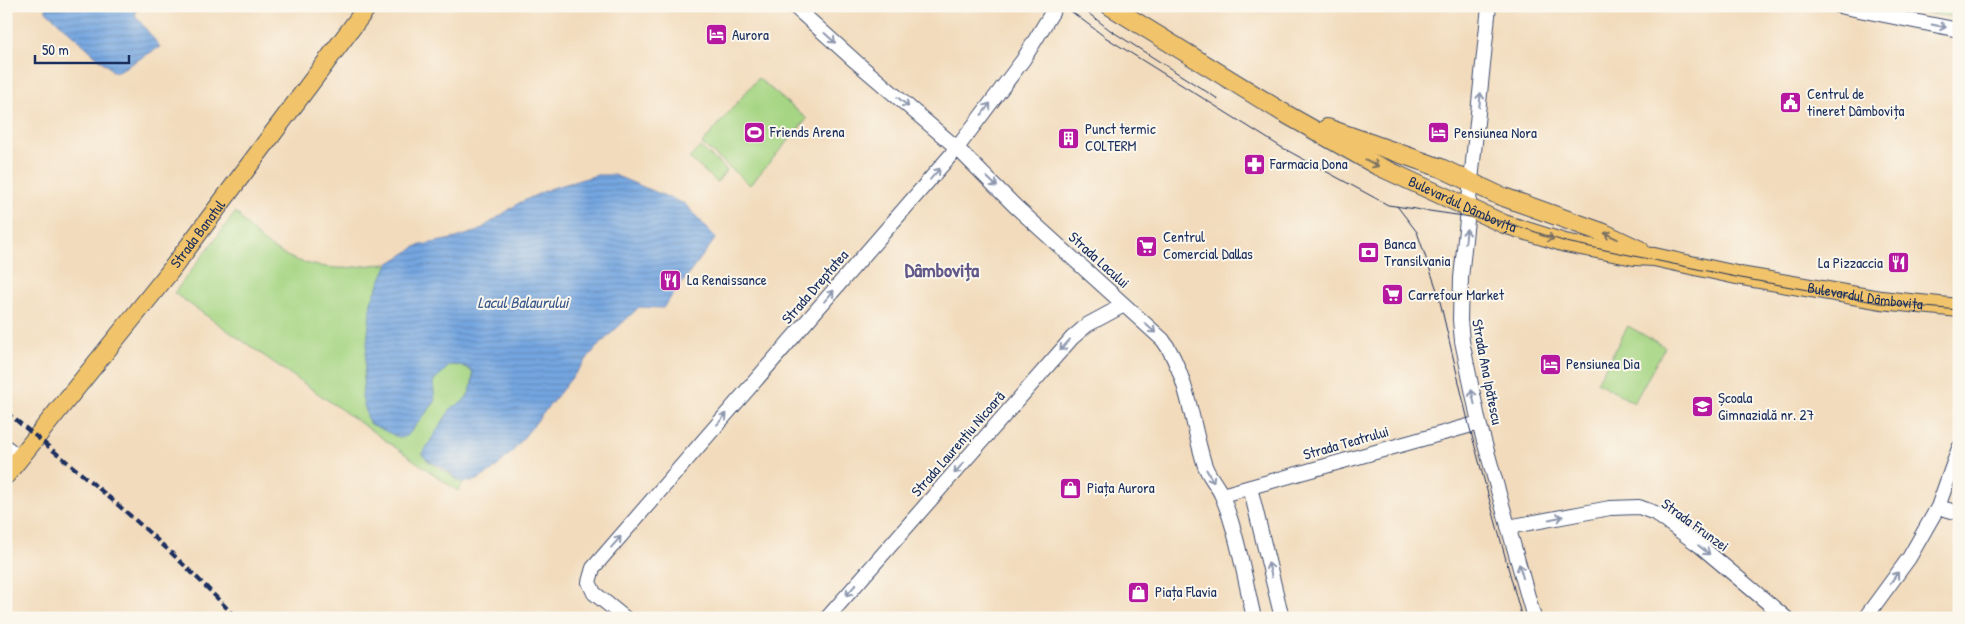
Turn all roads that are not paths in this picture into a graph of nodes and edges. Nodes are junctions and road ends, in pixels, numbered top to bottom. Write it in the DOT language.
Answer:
graph roads {
  1 [pos="368,6"];
  2 [pos="794,6"];
  3 [pos="1056,6"];
  4 [pos="1110,6"];
  5 [pos="1489,6"];
  6 [pos="1839,6"];
  7 [pos="1959,30"];
  8 [pos="1284,113"];
  9 [pos="957,148"];
  10 [pos="1472,183"];
  11 [pos="1469,207"];
  12 [pos="1654,258"];
  13 [pos="1124,304"];
  14 [pos="1959,308"];
  15 [pos="1479,423"];
  16 [pos="1959,448"];
  17 [pos="13,452"];
  18 [pos="6,475"];
  19 [pos="1250,487"];
  20 [pos="1222,495"];
  21 [pos="1938,506"];
  22 [pos="1959,513"];
  23 [pos="1508,527"];
  24 [pos="625,618"];
  25 [pos="827,618"];
  26 [pos="1254,618"];
  27 [pos="1282,618"];
  28 [pos="1534,618"];
  29 [pos="1786,618"];
  30 [pos="1865,618"];
  1 -- 17 [label="main road, Strada Banatul"];
  2 -- 9 [label="street, Strada Lacului, one-way"];
  9 -- 3 [label="street, Strada Dreptatea, one-way"];
  4 -- 8 [label="main road, Bulevardul Dâmbovița"];
  10 -- 5 [label="street, Strada Ana Ipătescu, one-way"];
  6 -- 7 [label="street, one-way"];
  8 -- 10 [label="main road, Bulevardul Dâmbovița"];
  8 -- 11 [label="main road, Bulevardul Dâmbovița, one-way"];
  9 -- 13 [label="street, Strada Lacului, one-way"];
  24 -- 9 [label="street, Strada Dreptatea, one-way"];
  10 -- 11 [label="street, Strada Ana Ipătescu"];
  12 -- 10 [label="main road, Bulevardul Dâmbovița, one-way"];
  11 -- 12 [label="main road, Bulevardul Dâmbovița, one-way"];
  15 -- 11 [label="street, Strada Ana Ipătescu, one-way"];
  12 -- 14 [label="main road, Bulevardul Dâmbovița"];
  13 -- 20 [label="street, Strada Lacului, one-way"];
  13 -- 25 [label="street, Strada Laurențiu Nicoară, one-way"];
  15 -- 19 [label="street, Strada Teatrului"];
  15 -- 23 [label="street, Strada Ana Ipătescu"];
  16 -- 21 [label="street"];
  17 -- 18 [label="main road, Strada Banatul"];
  19 -- 20 [label="street, Strada Teatrului"];
  27 -- 19 [label="street, one-way"];
  20 -- 26 [label="street, Strada Lacului"];
  21 -- 22 [label="street"];
  30 -- 21 [label="street, one-way"];
  28 -- 23 [label="street, Strada Ana Ipătescu, one-way"];
  23 -- 29 [label="street, Strada Frunzei, one-way"];
}
